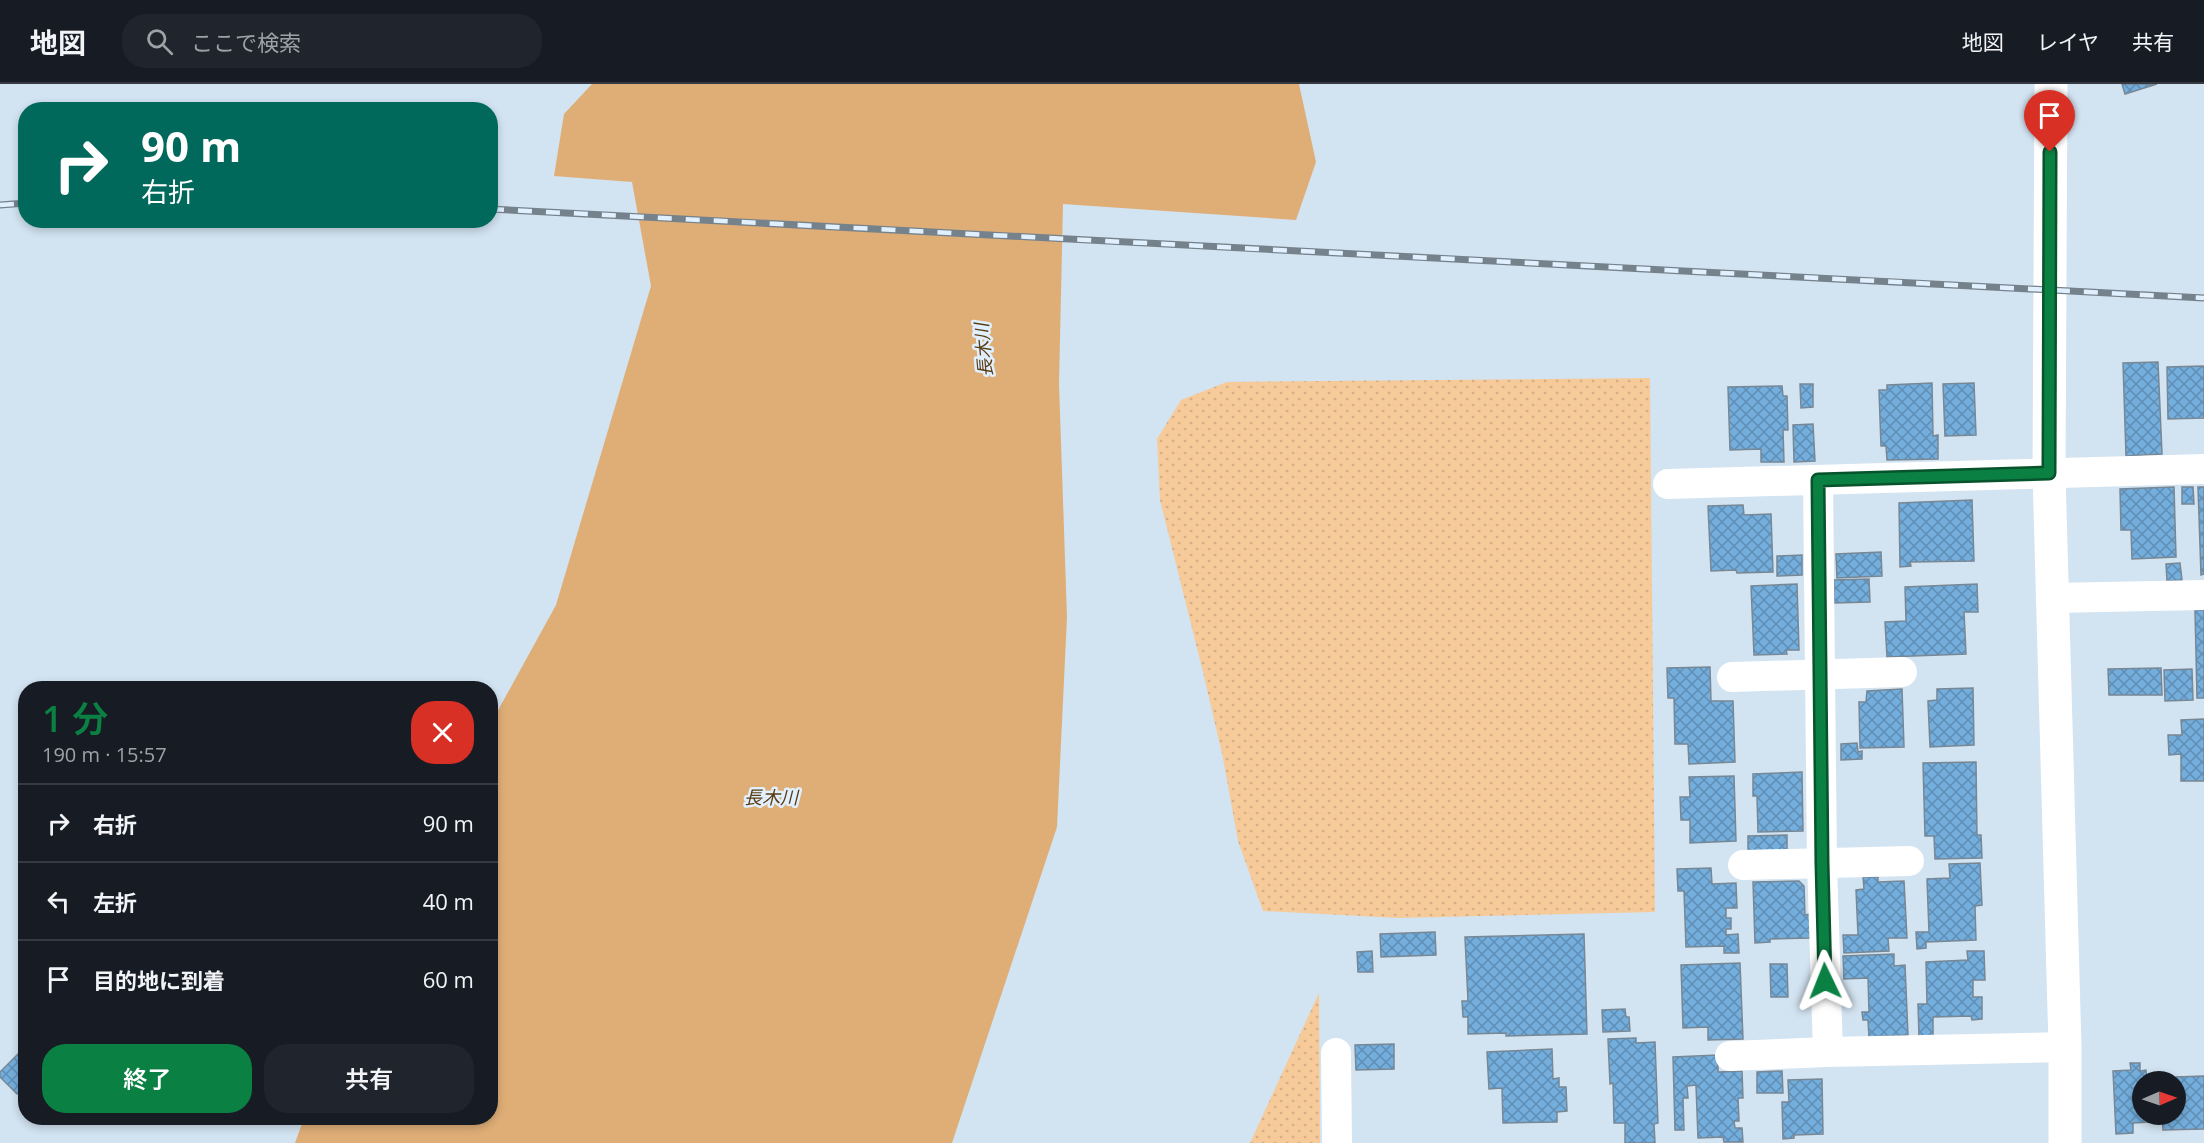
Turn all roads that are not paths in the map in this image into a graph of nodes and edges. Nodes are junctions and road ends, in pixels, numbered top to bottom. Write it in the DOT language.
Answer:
graph roads {
  1 [pos="2051,84"];
  2 [pos="2204,469"];
  3 [pos="2049,473"];
  4 [pos="1818,480"];
  5 [pos="1668,484"];
  6 [pos="2204,595"];
  7 [pos="2053,597"];
  8 [pos="1902,672"];
  9 [pos="1820,674"];
  10 [pos="1732,677"];
  11 [pos="1909,861"];
  12 [pos="1822,863"];
  13 [pos="1743,865"];
  14 [pos="2065,1047"];
  15 [pos="1828,1052"];
  16 [pos="1336,1053"];
  17 [pos="1730,1056"];
  18 [pos="1337,1143"];
  19 [pos="2065,1143"];
  1 -- 3 [label="street"];
  2 -- 3 [label="street"];
  3 -- 4 [label="street"];
  3 -- 7 [label="street"];
  4 -- 5 [label="street"];
  4 -- 9 [label="street"];
  6 -- 7 [label="street"];
  7 -- 14 [label="street"];
  8 -- 9 [label="street"];
  9 -- 10 [label="street"];
  9 -- 12 [label="street"];
  11 -- 12 [label="street"];
  12 -- 13 [label="street"];
  12 -- 15 [label="street"];
  14 -- 15 [label="street"];
  14 -- 19 [label="street"];
  15 -- 17 [label="street"];
  16 -- 18 [label="street"];
}
